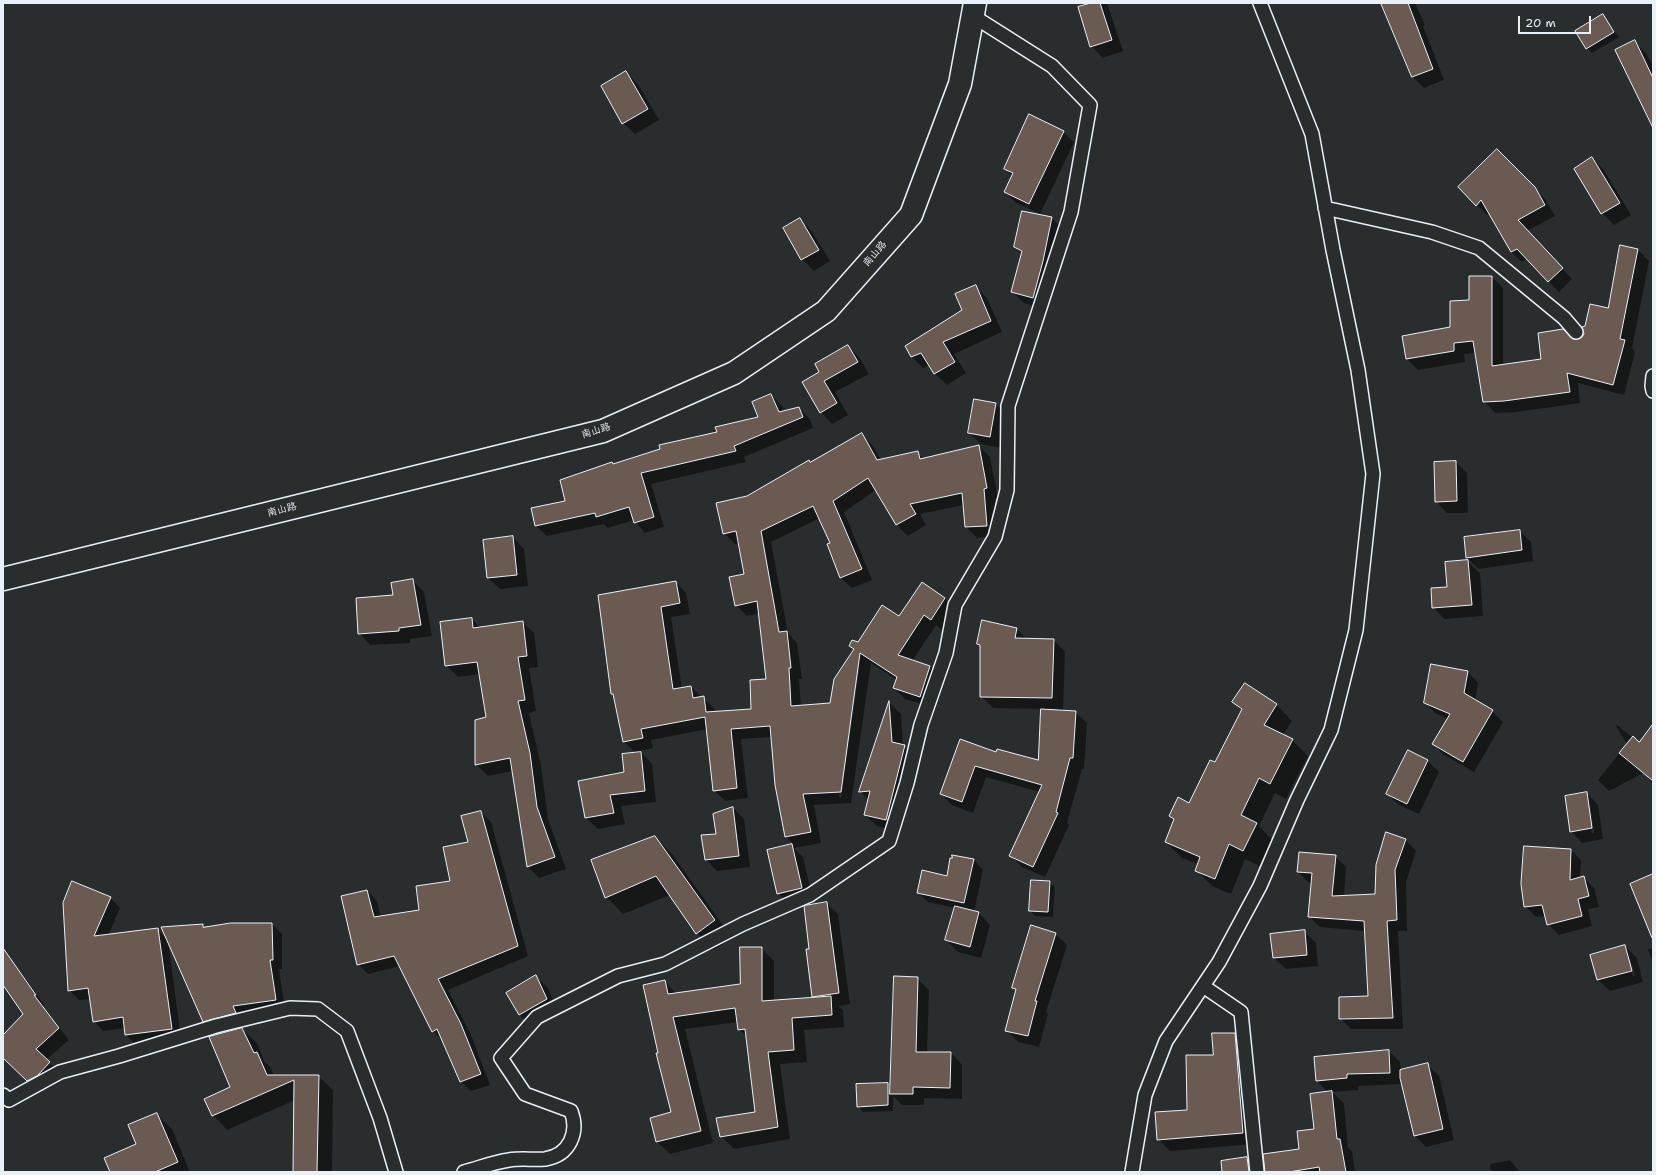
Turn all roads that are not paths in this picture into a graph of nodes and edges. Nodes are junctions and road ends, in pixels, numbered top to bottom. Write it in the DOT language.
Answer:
graph roads {
  1 [pos="1260,3"];
  2 [pos="974,9"];
  3 [pos="1325,208"];
  4 [pos="1576,332"];
  5 [pos="1653,376"];
  6 [pos="1653,391"];
  7 [pos="3,579"];
  8 [pos="1203,986"];
  9 [pos="3,1095"];
  10 [pos="396,1172"];
  11 [pos="464,1172"];
  12 [pos="1132,1172"];
  13 [pos="1257,1172"];
  1 -- 3 [label="lane"];
  2 -- 7 [label="street, 南山路"];
  2 -- 11 [label="lane"];
  3 -- 4 [label="lane"];
  3 -- 8 [label="lane"];
  5 -- 6 [label="lane"];
  8 -- 12 [label="lane"];
  8 -- 13 [label="lane"];
  9 -- 10 [label="lane"];
}
